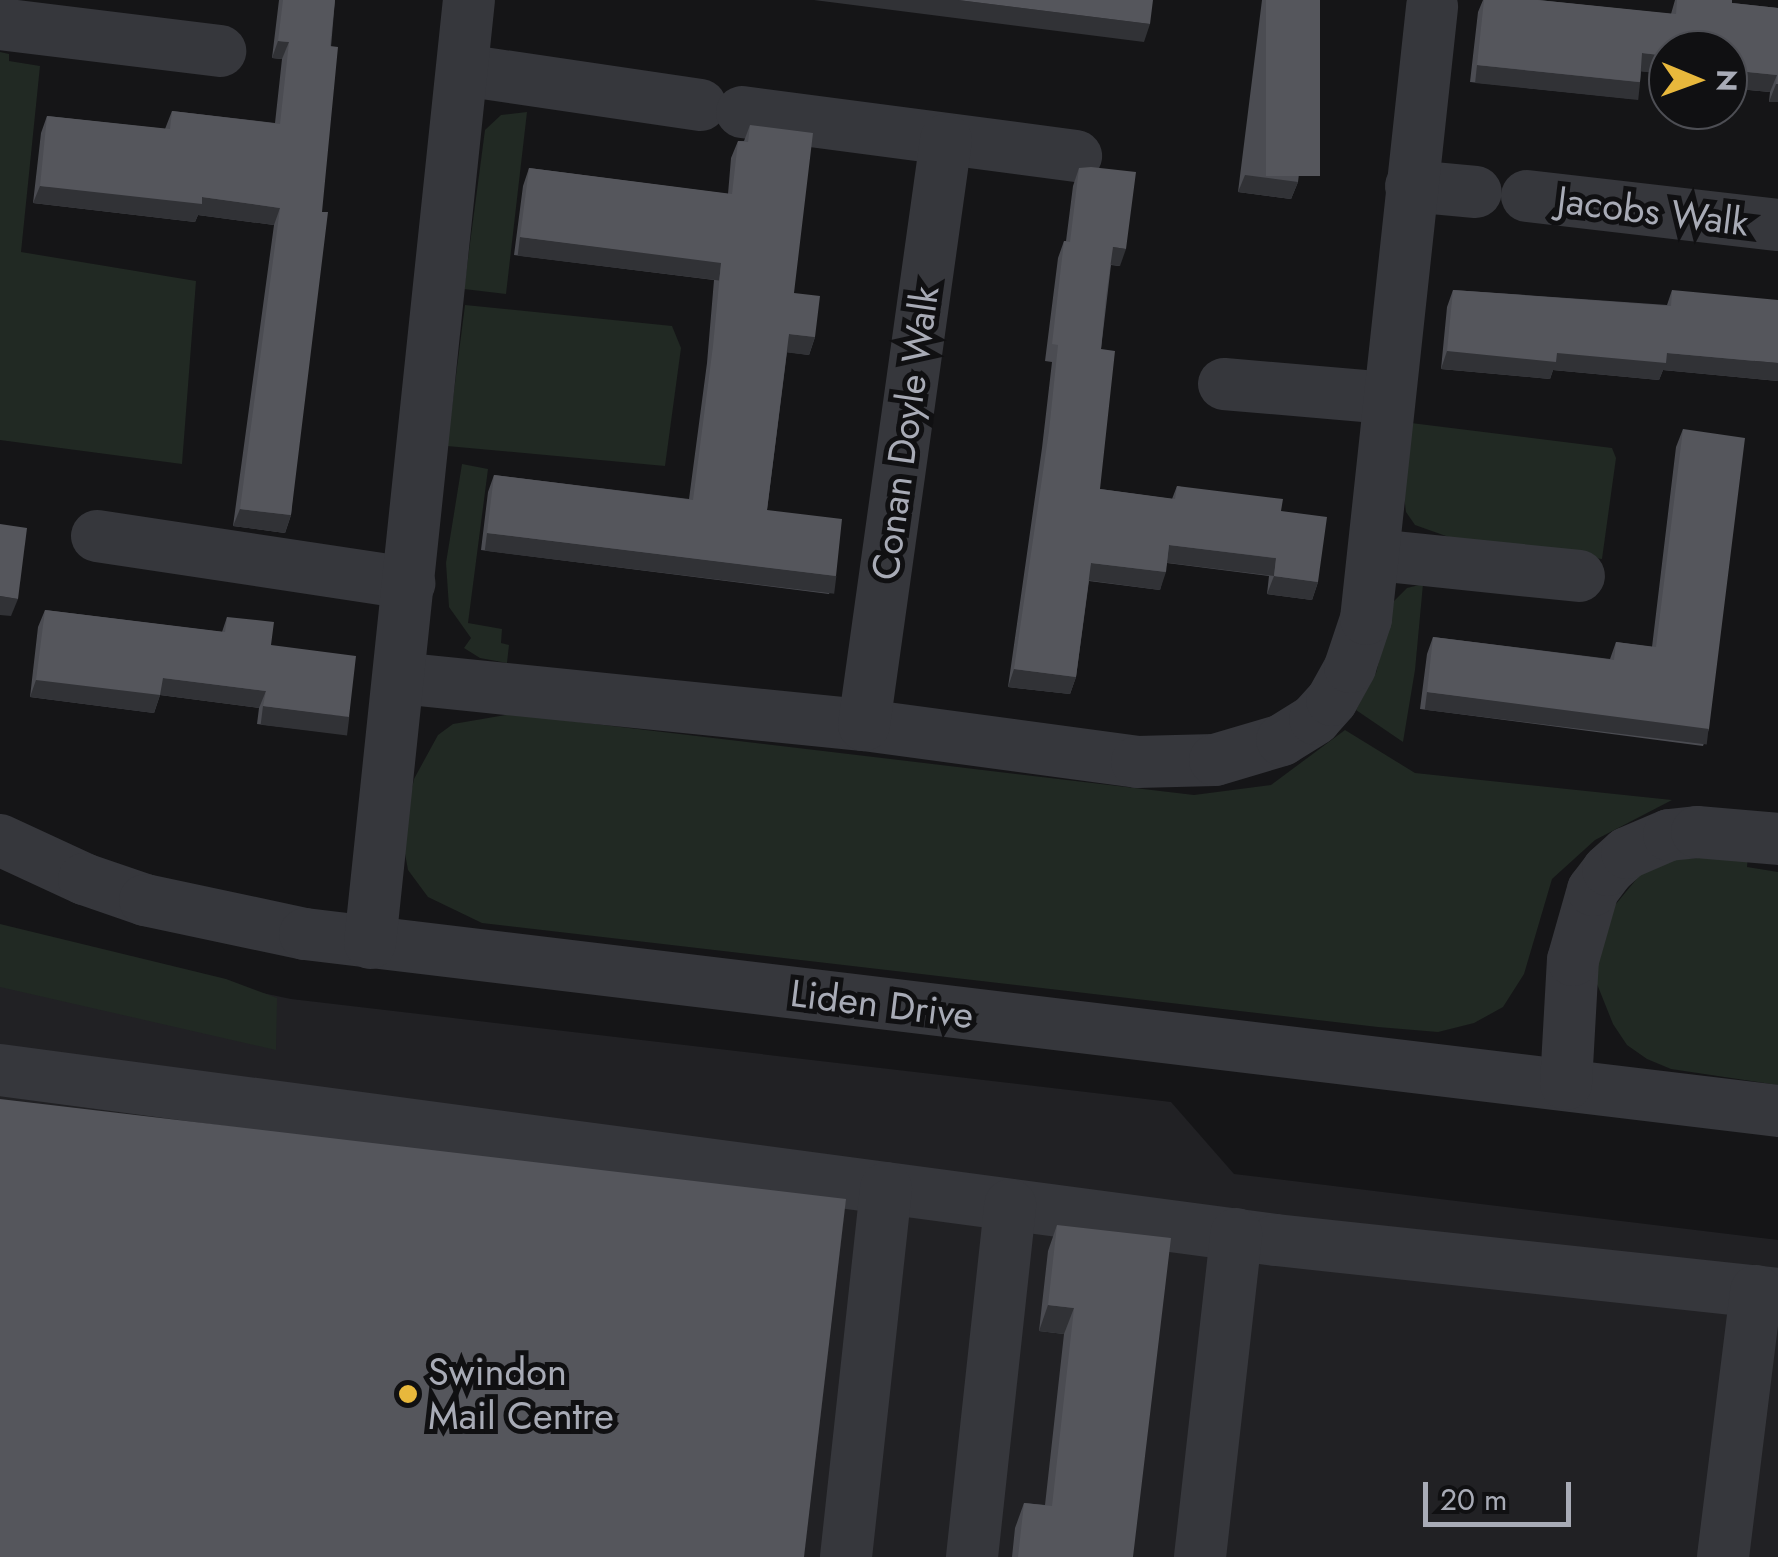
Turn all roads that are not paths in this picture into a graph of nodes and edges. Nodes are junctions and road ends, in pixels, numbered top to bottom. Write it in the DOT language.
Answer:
graph roads {
  1 [pos="469,0"];
  2 [pos="1432,7"];
  3 [pos="0,24"];
  4 [pos="220,51"];
  5 [pos="463,70"];
  6 [pos="946,140"];
  7 [pos="1076,156"];
  8 [pos="1411,186"];
  9 [pos="1476,192"];
  10 [pos="1527,196"];
  11 [pos="1778,226"];
  12 [pos="1224,384"];
  13 [pos="1388,398"];
  14 [pos="97,536"];
  15 [pos="1376,556"];
  16 [pos="1579,576"];
  17 [pos="409,583"];
  18 [pos="399,678"];
  19 [pos="864,726"];
  20 [pos="1778,839"];
  21 [pos="0,840"];
  22 [pos="370,943"];
  23 [pos="0,1070"];
  24 [pos="1566,1084"];
  25 [pos="1778,1110"];
  26 [pos="886,1188"];
  27 [pos="1010,1205"];
  28 [pos="1236,1234"];
  29 [pos="1767,1293"];
  30 [pos="846,1557"];
  31 [pos="972,1557"];
  32 [pos="1200,1557"];
  33 [pos="1723,1557"];
  1 -- 5 [label="street"];
  2 -- 8 [label="street"];
  3 -- 4 [label="street"];
  5 -- 6 [label="street"];
  5 -- 17 [label="street"];
  6 -- 7 [label="street"];
  6 -- 19 [label="street, Conan Doyle Walk"];
  8 -- 9 [label="street"];
  8 -- 13 [label="street"];
  10 -- 11 [label="street, Jacobs Walk"];
  12 -- 13 [label="street"];
  13 -- 15 [label="street"];
  14 -- 17 [label="street"];
  15 -- 16 [label="street"];
  15 -- 19 [label="street"];
  17 -- 18 [label="street"];
  18 -- 19 [label="street"];
  18 -- 22 [label="street"];
  20 -- 24 [label="street"];
  21 -- 22 [label="street, Liden Drive"];
  22 -- 24 [label="street, Liden Drive"];
  23 -- 26 [label="street"];
  24 -- 25 [label="street, Liden Drive"];
  26 -- 27 [label="street"];
  26 -- 30 [label="street"];
  27 -- 28 [label="street"];
  27 -- 31 [label="street"];
  28 -- 29 [label="street"];
  28 -- 32 [label="street"];
  29 -- 33 [label="street"];
}
